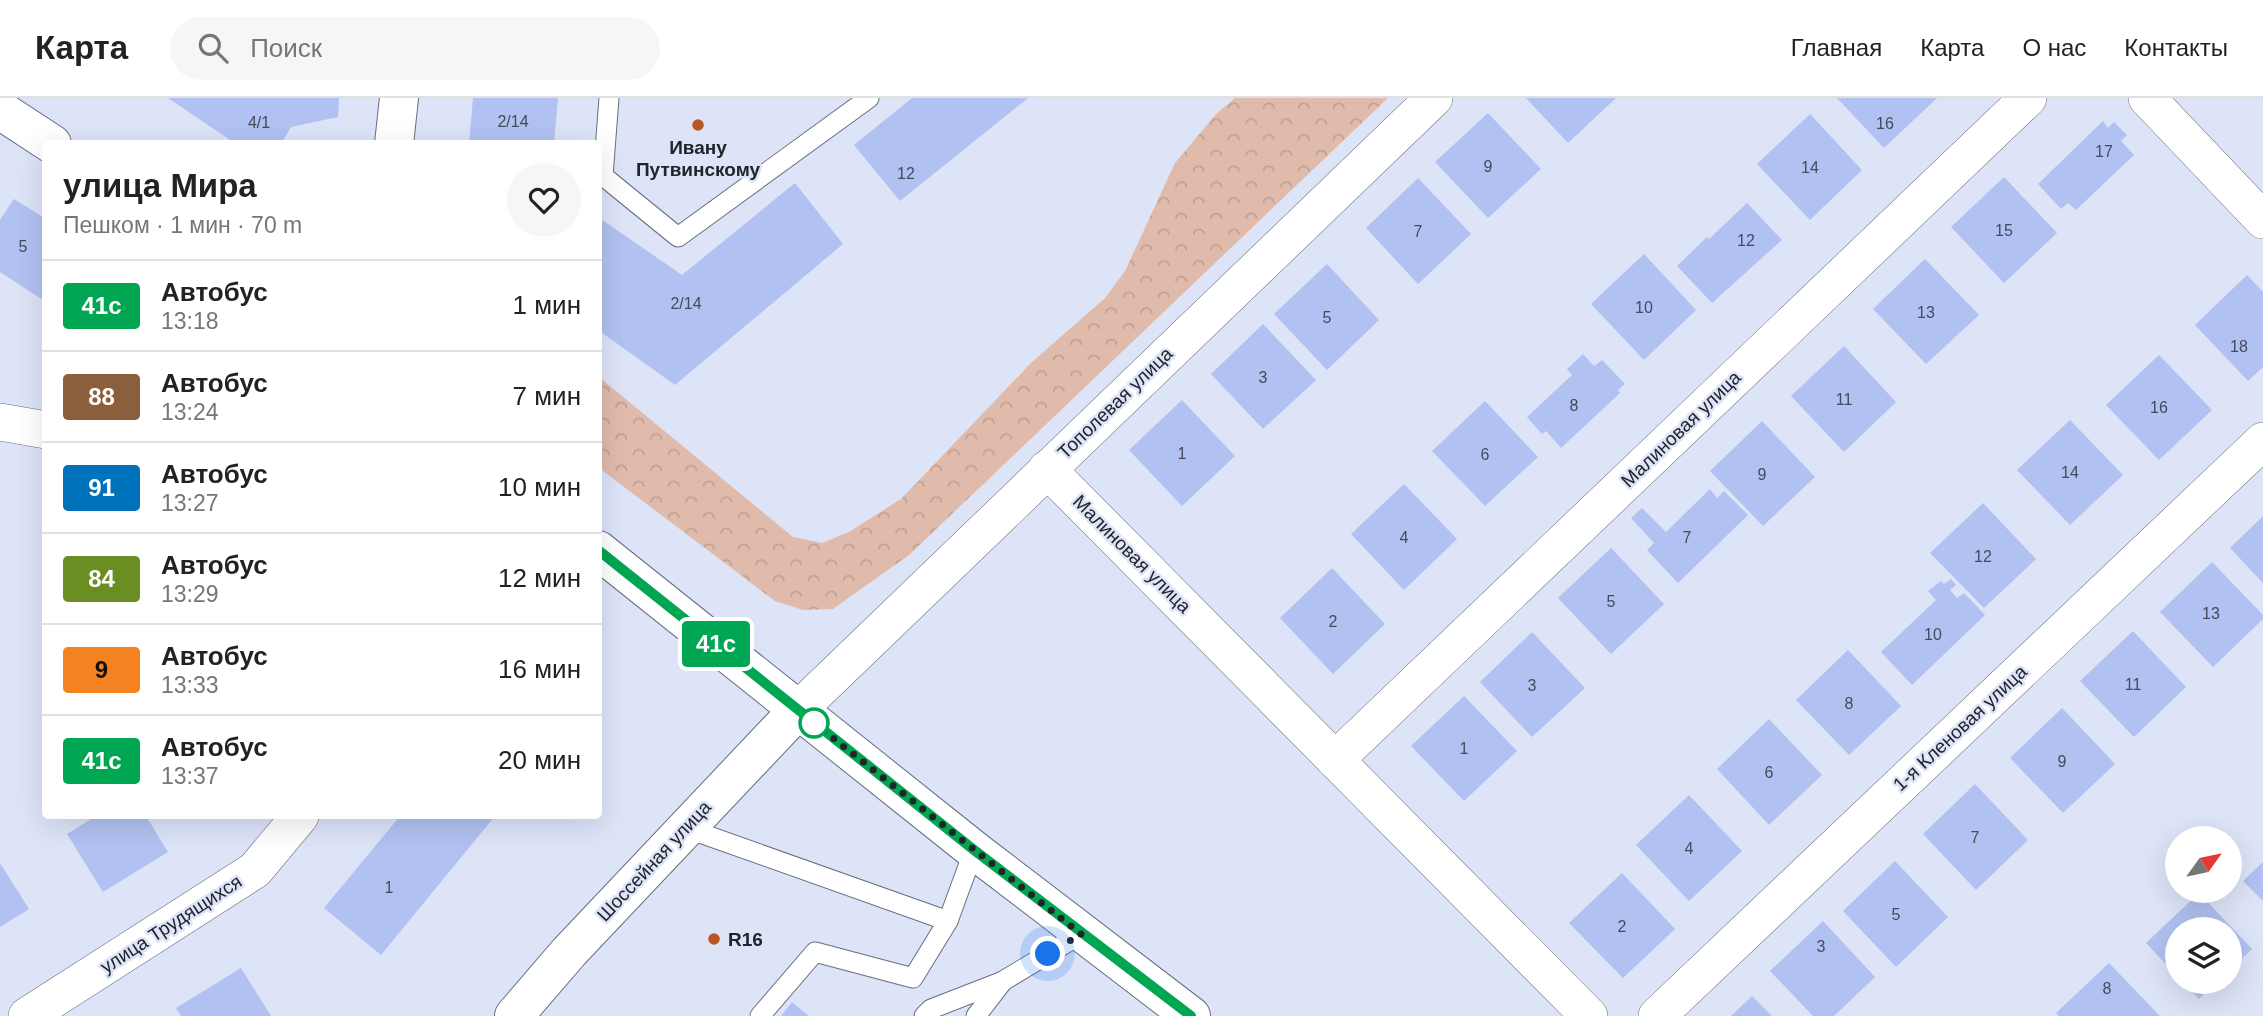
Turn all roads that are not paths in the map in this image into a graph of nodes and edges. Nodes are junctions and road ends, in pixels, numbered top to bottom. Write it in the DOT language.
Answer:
graph roads {
  1 [pos="399,98"];
  2 [pos="609,98"];
  3 [pos="869,98"];
  4 [pos="1434,98"];
  5 [pos="2028,98"];
  6 [pos="2147,98"];
  7 [pos="2,116"];
  8 [pos="45,140"];
  9 [pos="394,140"];
  10 [pos="2263,220"];
  11 [pos="0,422"];
  12 [pos="42,429"];
  13 [pos="2263,441"];
  14 [pos="1047,469"];
  15 [pos="602,553"];
  16 [pos="798,710"];
  17 [pos="1335,760"];
  18 [pos="298,819"];
  19 [pos="686,828"];
  20 [pos="974,850"];
  21 [pos="948,921"];
  22 [pos="1081,934"];
  23 [pos="1003,981"];
  24 [pos="27,1016"];
  25 [pos="514,1016"];
  26 [pos="760,1016"];
  27 [pos="925,1016"];
  28 [pos="976,1016"];
  29 [pos="1191,1016"];
  30 [pos="1589,1016"];
  31 [pos="1657,1016"];
  1 -- 9 [label="main road"];
  2 -- 3 [label="lane"];
  4 -- 14 [label="street, Тополевая улица"];
  5 -- 17 [label="street, Малиновая улица"];
  6 -- 10 [label="street"];
  7 -- 8 [label="main road"];
  11 -- 12 [label="street"];
  13 -- 31 [label="street, 1-я Кленовая улица"];
  14 -- 16 [label="street, Тополевая улица"];
  14 -- 17 [label="street, Малиновая улица"];
  15 -- 16 [label="main road"];
  16 -- 19 [label="main road, Шоссейная улица"];
  16 -- 20 [label="main road"];
  17 -- 30 [label="street, Малиновая улица"];
  18 -- 24 [label="street, улица Трудящихся"];
  19 -- 21 [label="lane"];
  19 -- 25 [label="main road, Шоссейная улица"];
  20 -- 21 [label="lane"];
  20 -- 22 [label="main road"];
  21 -- 26 [label="lane"];
  22 -- 23 [label="lane"];
  22 -- 29 [label="main road"];
  23 -- 27 [label="lane"];
  23 -- 28 [label="lane"];
}
